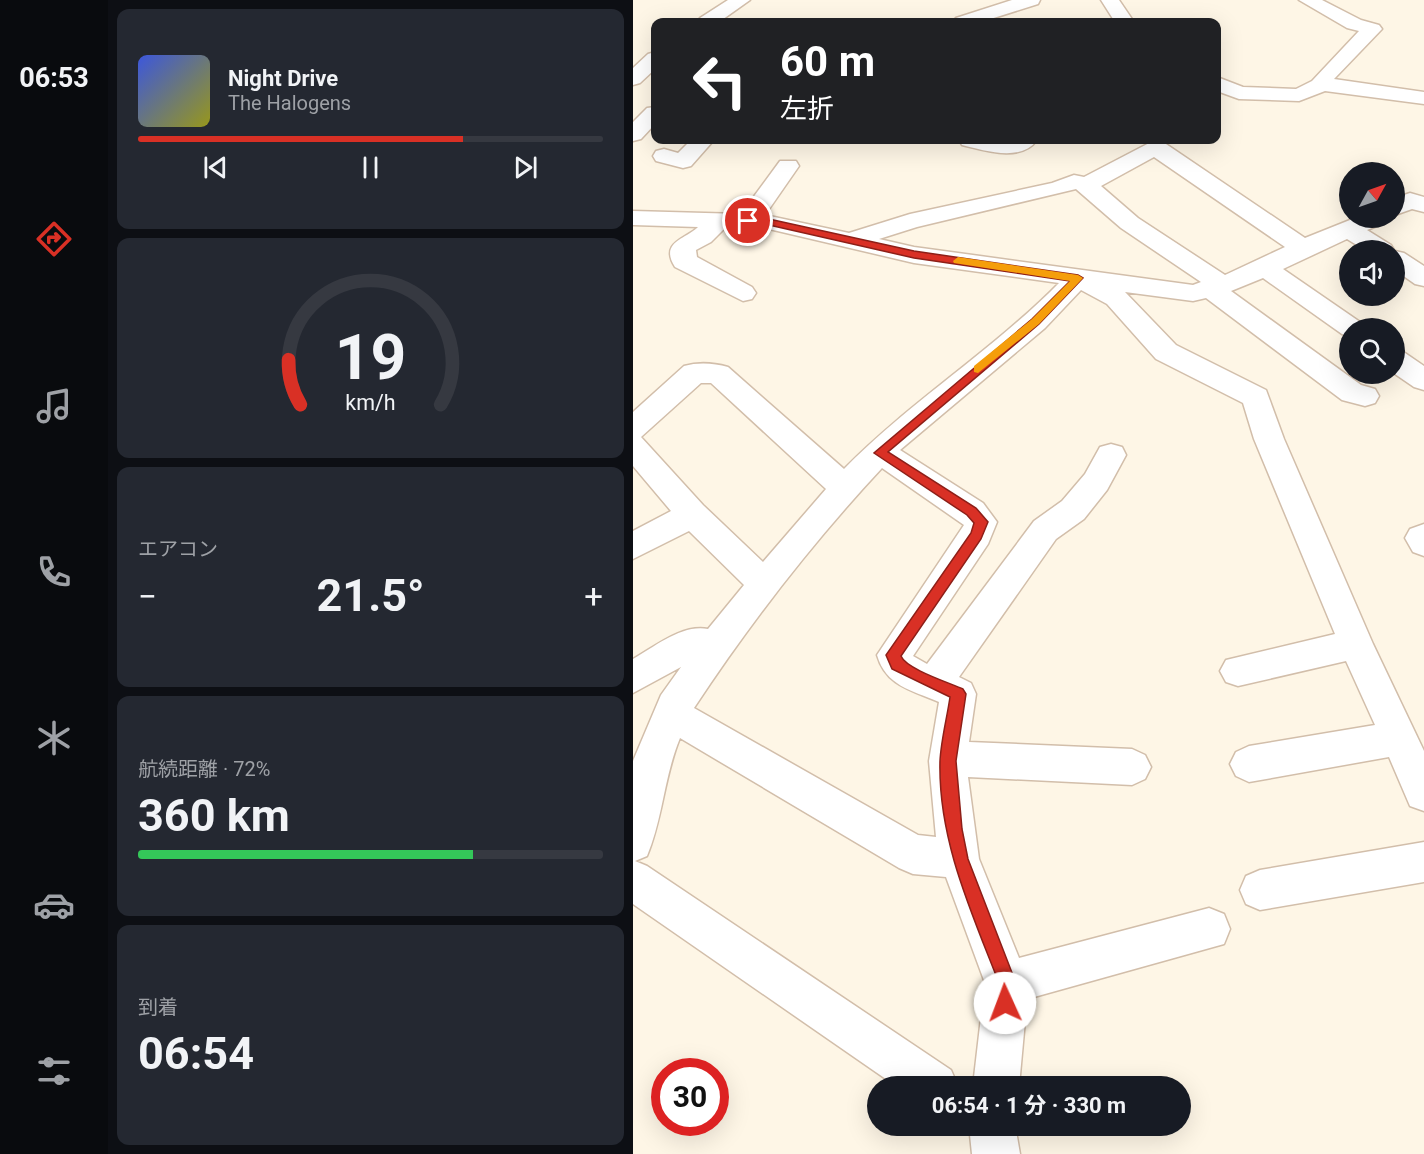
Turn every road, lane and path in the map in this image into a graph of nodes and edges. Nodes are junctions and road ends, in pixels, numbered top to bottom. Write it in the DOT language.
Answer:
graph roads {
  1 [pos="741,0"];
  2 [pos="1031,0"];
  3 [pos="1110,0"];
  4 [pos="1308,0"];
  5 [pos="1008,8"];
  6 [pos="713,18"];
  7 [pos="976,18"];
  8 [pos="1024,18"];
  9 [pos="1121,18"];
  10 [pos="651,62"];
  11 [pos="633,79"];
  12 [pos="1322,84"];
  13 [pos="1221,85"];
  14 [pos="1424,98"];
  15 [pos="651,116"];
  16 [pos="633,134"];
  17 [pos="699,144"];
  18 [pos="986,144"];
  19 [pos="1014,144"];
  20 [pos="664,156"];
  21 [pos="788,166"];
  22 [pos="1087,184"];
  23 [pos="1405,203"];
  24 [pos="1424,205"];
  25 [pos="633,218"];
  26 [pos="719,220"];
  27 [pos="748,221"];
  28 [pos="1354,228"];
  29 [pos="1350,230"];
  30 [pos="1366,240"];
  31 [pos="847,241"];
  32 [pos="1284,258"];
  33 [pos="1405,266"];
  34 [pos="1078,278"];
  35 [pos="1424,278"];
  36 [pos="1217,287"];
  37 [pos="743,293"];
  38 [pos="1341,318"];
  39 [pos="1405,367"];
  40 [pos="1424,380"];
  41 [pos="1365,396"];
  42 [pos="633,429"];
  43 [pos="633,446"];
  44 [pos="880,453"];
  45 [pos="1111,455"];
  46 [pos="845,488"];
  47 [pos="692,514"];
  48 [pos="1424,537"];
  49 [pos="1424,543"];
  50 [pos="633,546"];
  51 [pos="764,584"];
  52 [pos="1356,644"];
  53 [pos="716,645"];
  54 [pos="1238,671"];
  55 [pos="633,677"];
  56 [pos="935,682"];
  57 [pos="671,714"];
  58 [pos="1399,738"];
  59 [pos="641,760"];
  60 [pos="948,761"];
  61 [pos="1249,765"];
  62 [pos="1132,767"];
  63 [pos="1424,793"];
  64 [pos="633,842"];
  65 [pos="959,859"];
  66 [pos="1424,862"];
  67 [pos="633,880"];
  68 [pos="1260,890"];
  69 [pos="1209,929"];
  70 [pos="1008,983"];
  71 [pos="920,1076"];
  72 [pos="997,1076"];
  73 [pos="994,1136"];
  74 [pos="996,1154"];
  1 -- 6 [label="street"];
  2 -- 5 [label="street"];
  3 -- 9 [label="street"];
  4 -- 12 [label="street"];
  5 -- 7 [label="street"];
  5 -- 8 [label="street"];
  10 -- 11 [label="street"];
  12 -- 13 [label="street"];
  12 -- 14 [label="street"];
  15 -- 16 [label="street"];
  17 -- 20 [label="street"];
  18 -- 19 [label="street"];
  21 -- 27 [label="street"];
  22 -- 31 [label="street"];
  22 -- 32 [label="street"];
  22 -- 36 [label="street"];
  23 -- 24 [label="street"];
  25 -- 26 [label="street"];
  26 -- 27 [label="street"];
  26 -- 37 [label="street"];
  27 -- 31 [label="street"];
  28 -- 29 [label="street"];
  29 -- 30 [label="street"];
  29 -- 32 [label="street"];
  31 -- 34 [label="street"];
  32 -- 36 [label="street"];
  32 -- 38 [label="street"];
  33 -- 35 [label="street"];
  34 -- 36 [label="street"];
  34 -- 44 [label="street"];
  34 -- 52 [label="street"];
  36 -- 41 [label="street"];
  39 -- 40 [label="street"];
  42 -- 46 [label="street"];
  43 -- 47 [label="street"];
  44 -- 46 [label="street"];
  44 -- 56 [label="street"];
  45 -- 56 [label="street"];
  46 -- 51 [label="street"];
  47 -- 50 [label="street"];
  47 -- 51 [label="street"];
  48 -- 49 [label="street"];
  51 -- 53 [label="street"];
  52 -- 54 [label="street"];
  52 -- 58 [label="street"];
  53 -- 55 [label="street"];
  53 -- 57 [label="street"];
  56 -- 60 [label="street"];
  57 -- 59 [label="street"];
  57 -- 65 [label="street"];
  58 -- 61 [label="street"];
  58 -- 63 [label="street"];
  59 -- 64 [label="street"];
  60 -- 62 [label="street"];
  60 -- 65 [label="street"];
  65 -- 70 [label="street"];
  66 -- 68 [label="street"];
  67 -- 71 [label="street"];
  69 -- 70 [label="street"];
  70 -- 72 [label="street"];
  73 -- 74 [label="street"];
}
